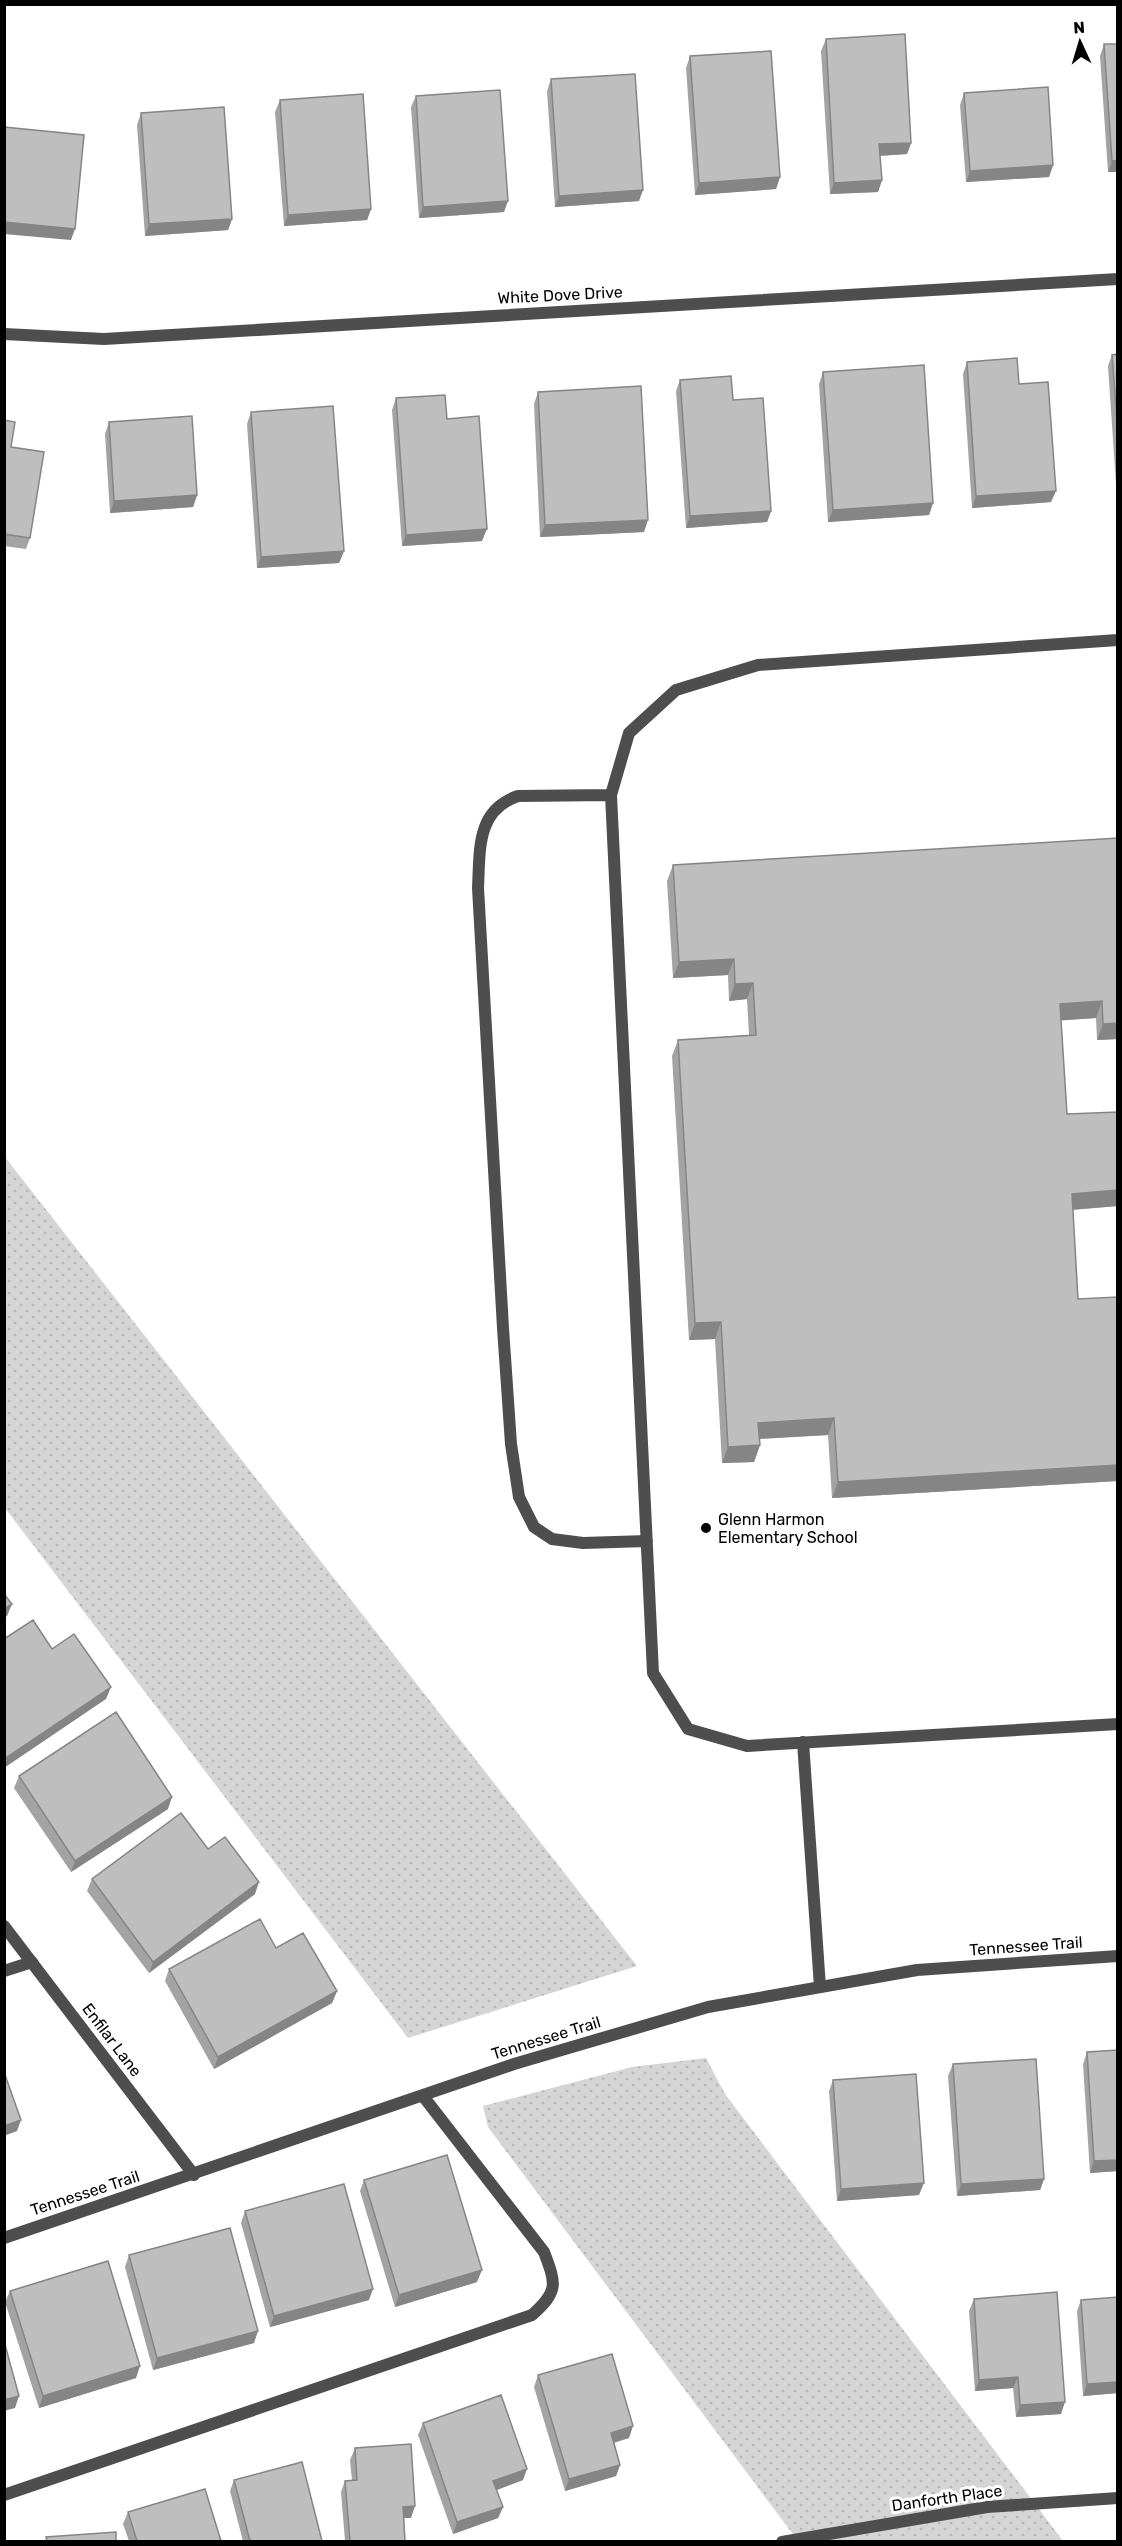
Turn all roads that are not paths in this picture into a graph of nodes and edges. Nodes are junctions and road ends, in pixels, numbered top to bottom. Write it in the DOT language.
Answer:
graph roads {
  1 [pos="1118,279"];
  2 [pos="4,334"];
  3 [pos="1118,640"];
  4 [pos="611,795"];
  5 [pos="647,1541"];
  6 [pos="1118,1724"];
  7 [pos="803,1742"];
  8 [pos="4,1926"];
  9 [pos="1118,1956"];
  10 [pos="32,1962"];
  11 [pos="4,1971"];
  12 [pos="820,1987"];
  13 [pos="423,2096"];
  14 [pos="194,2175"];
  15 [pos="4,2238"];
  16 [pos="4,2495"];
  17 [pos="1118,2498"];
  18 [pos="782,2541"];
  1 -- 2 [label="street, White Dove Drive"];
  3 -- 4 [label="street"];
  4 -- 5 [label="street"];
  4 -- 5 [label="street"];
  5 -- 7 [label="street"];
  6 -- 7 [label="street"];
  7 -- 12 [label="street"];
  8 -- 10 [label="street, Enfilar Lane"];
  9 -- 12 [label="street, Tennessee Trail"];
  10 -- 11 [label="street"];
  10 -- 14 [label="street, Enfilar Lane"];
  12 -- 13 [label="street, Tennessee Trail"];
  13 -- 14 [label="street, Tennessee Trail"];
  13 -- 16 [label="street"];
  14 -- 15 [label="street, Tennessee Trail"];
  17 -- 18 [label="street, Danforth Place"];
}
